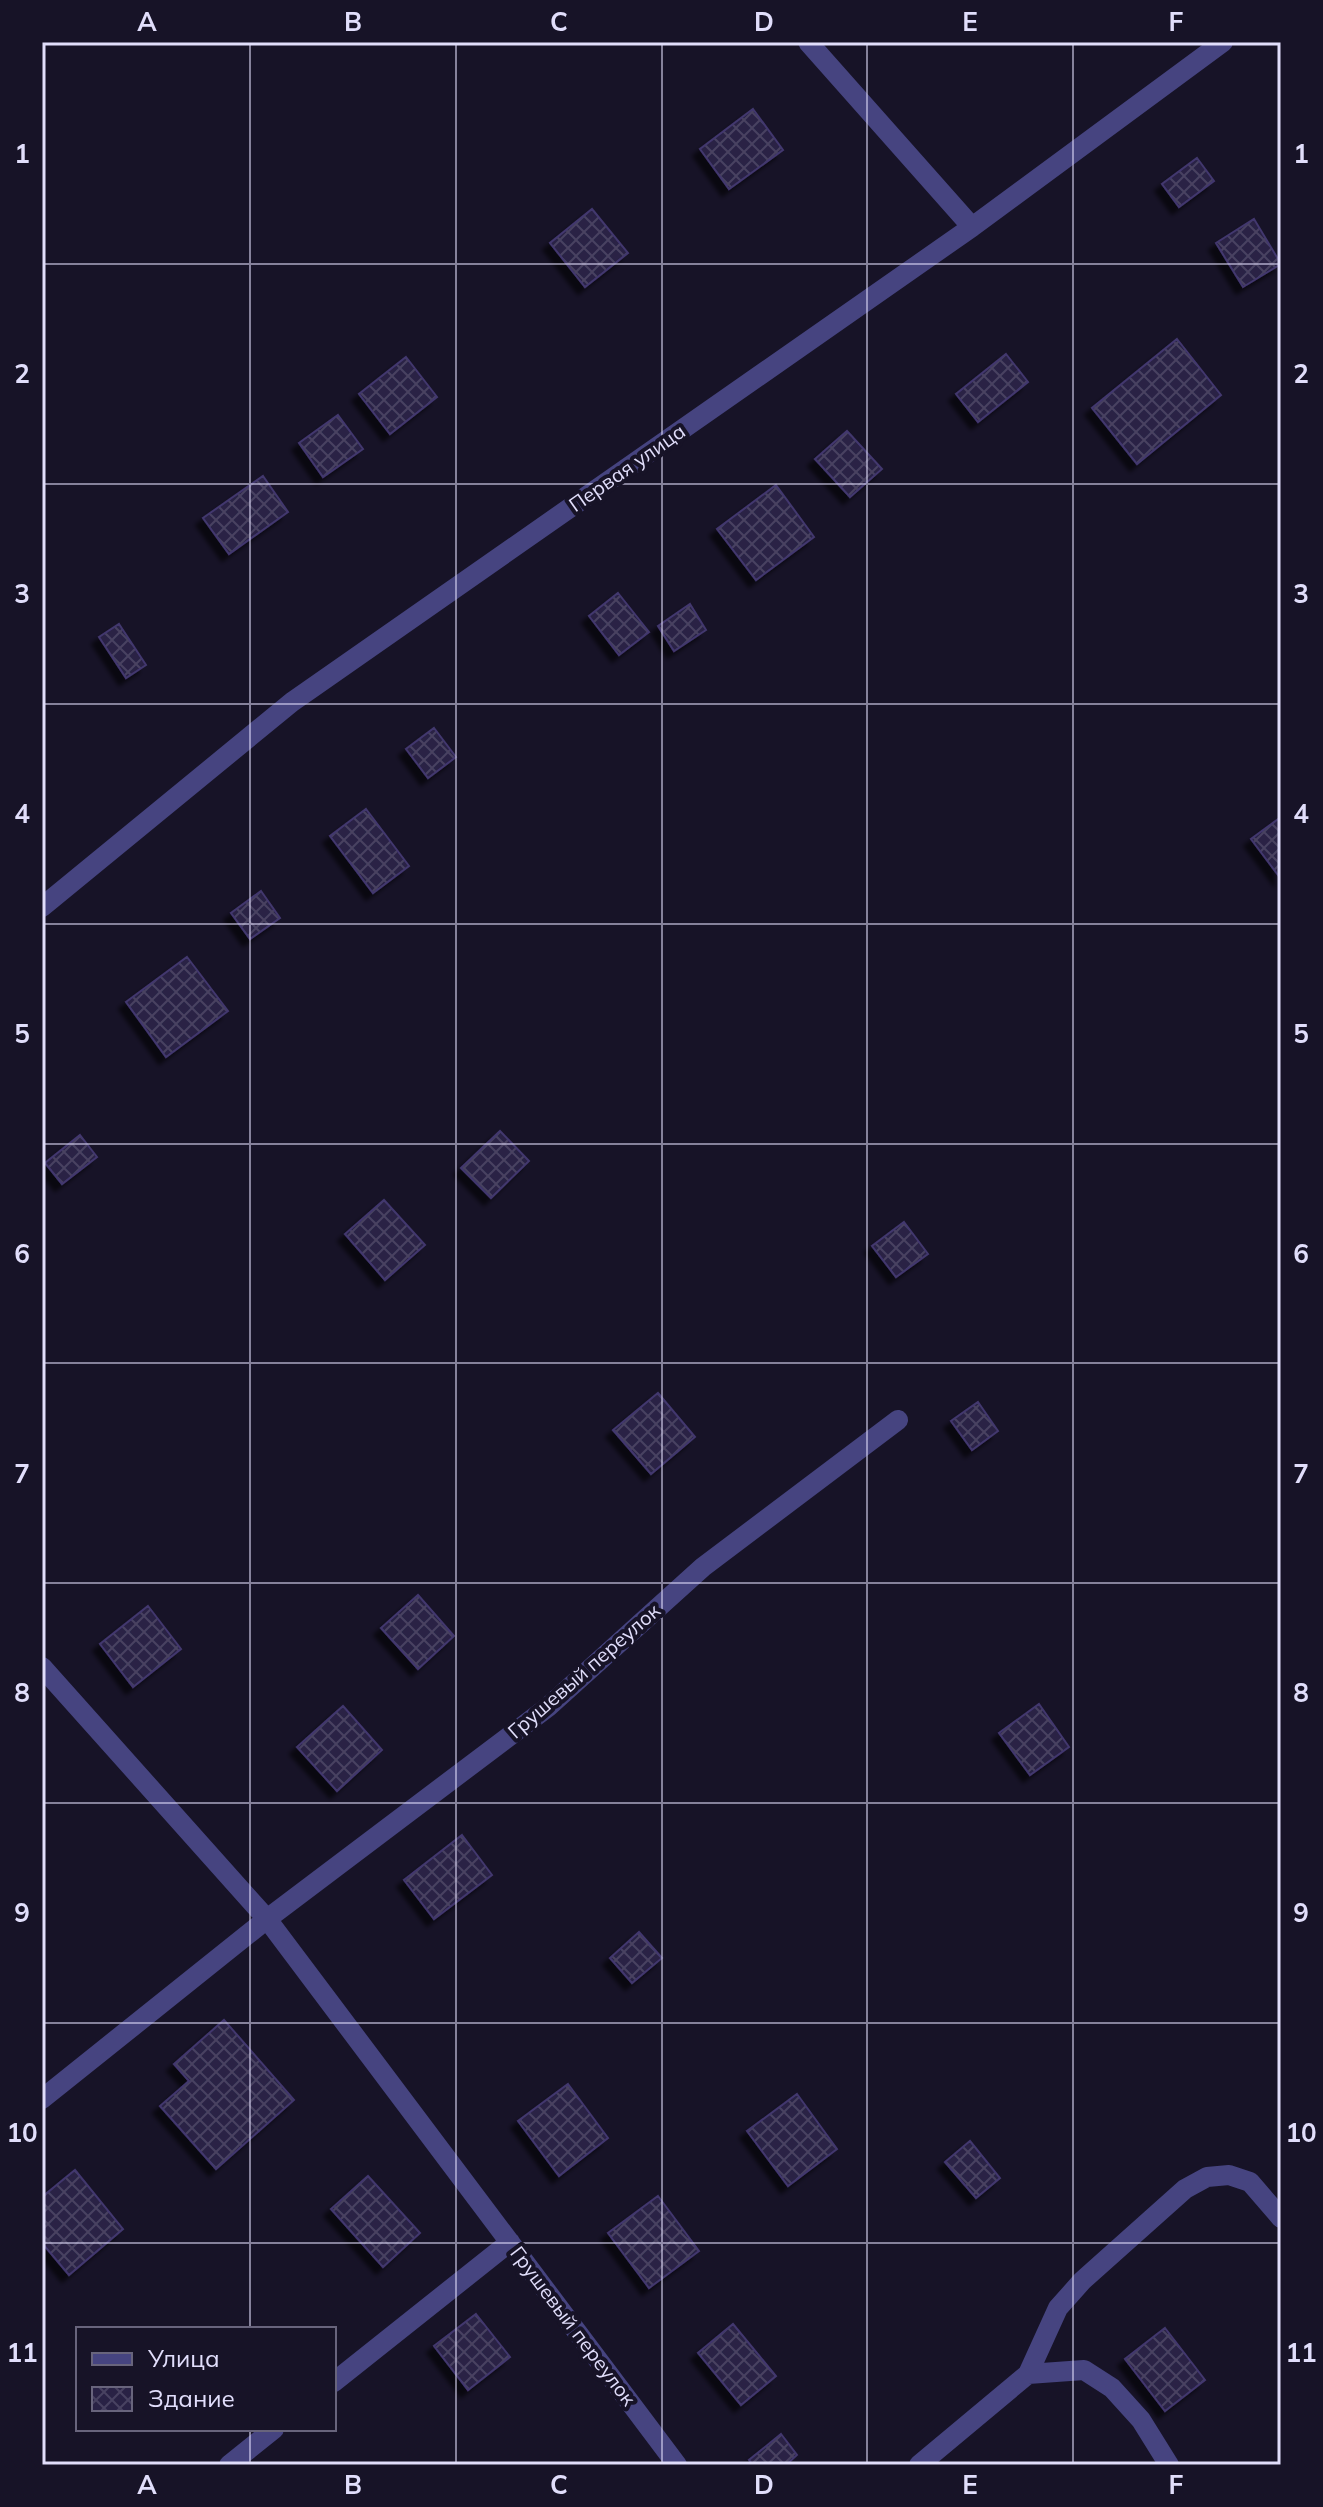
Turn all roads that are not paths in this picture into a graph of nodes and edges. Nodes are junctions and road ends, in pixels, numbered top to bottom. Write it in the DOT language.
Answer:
graph roads {
  1 [pos="808,42"];
  2 [pos="1223,42"];
  3 [pos="972,227"];
  4 [pos="42,907"];
  5 [pos="898,1420"];
  6 [pos="42,1667"];
  7 [pos="267,1919"];
  8 [pos="42,2099"];
  9 [pos="1281,2218"];
  10 [pos="510,2242"];
  11 [pos="1028,2374"];
  12 [pos="336,2380"];
  13 [pos="272,2431"];
  14 [pos="229,2465"];
  15 [pos="677,2465"];
  16 [pos="919,2465"];
  17 [pos="1169,2465"];
  1 -- 3 [label="street"];
  2 -- 3 [label="street, Первая улица"];
  3 -- 4 [label="street, Первая улица"];
  5 -- 7 [label="street, Грушевый переулок"];
  6 -- 7 [label="street, Грушевый переулок"];
  7 -- 8 [label="street, Грушевый переулок"];
  7 -- 10 [label="street, Грушевый переулок"];
  9 -- 11 [label="street"];
  10 -- 12 [label="street"];
  10 -- 15 [label="street, Грушевый переулок"];
  11 -- 16 [label="street"];
  11 -- 17 [label="street"];
  13 -- 14 [label="street"];
}
